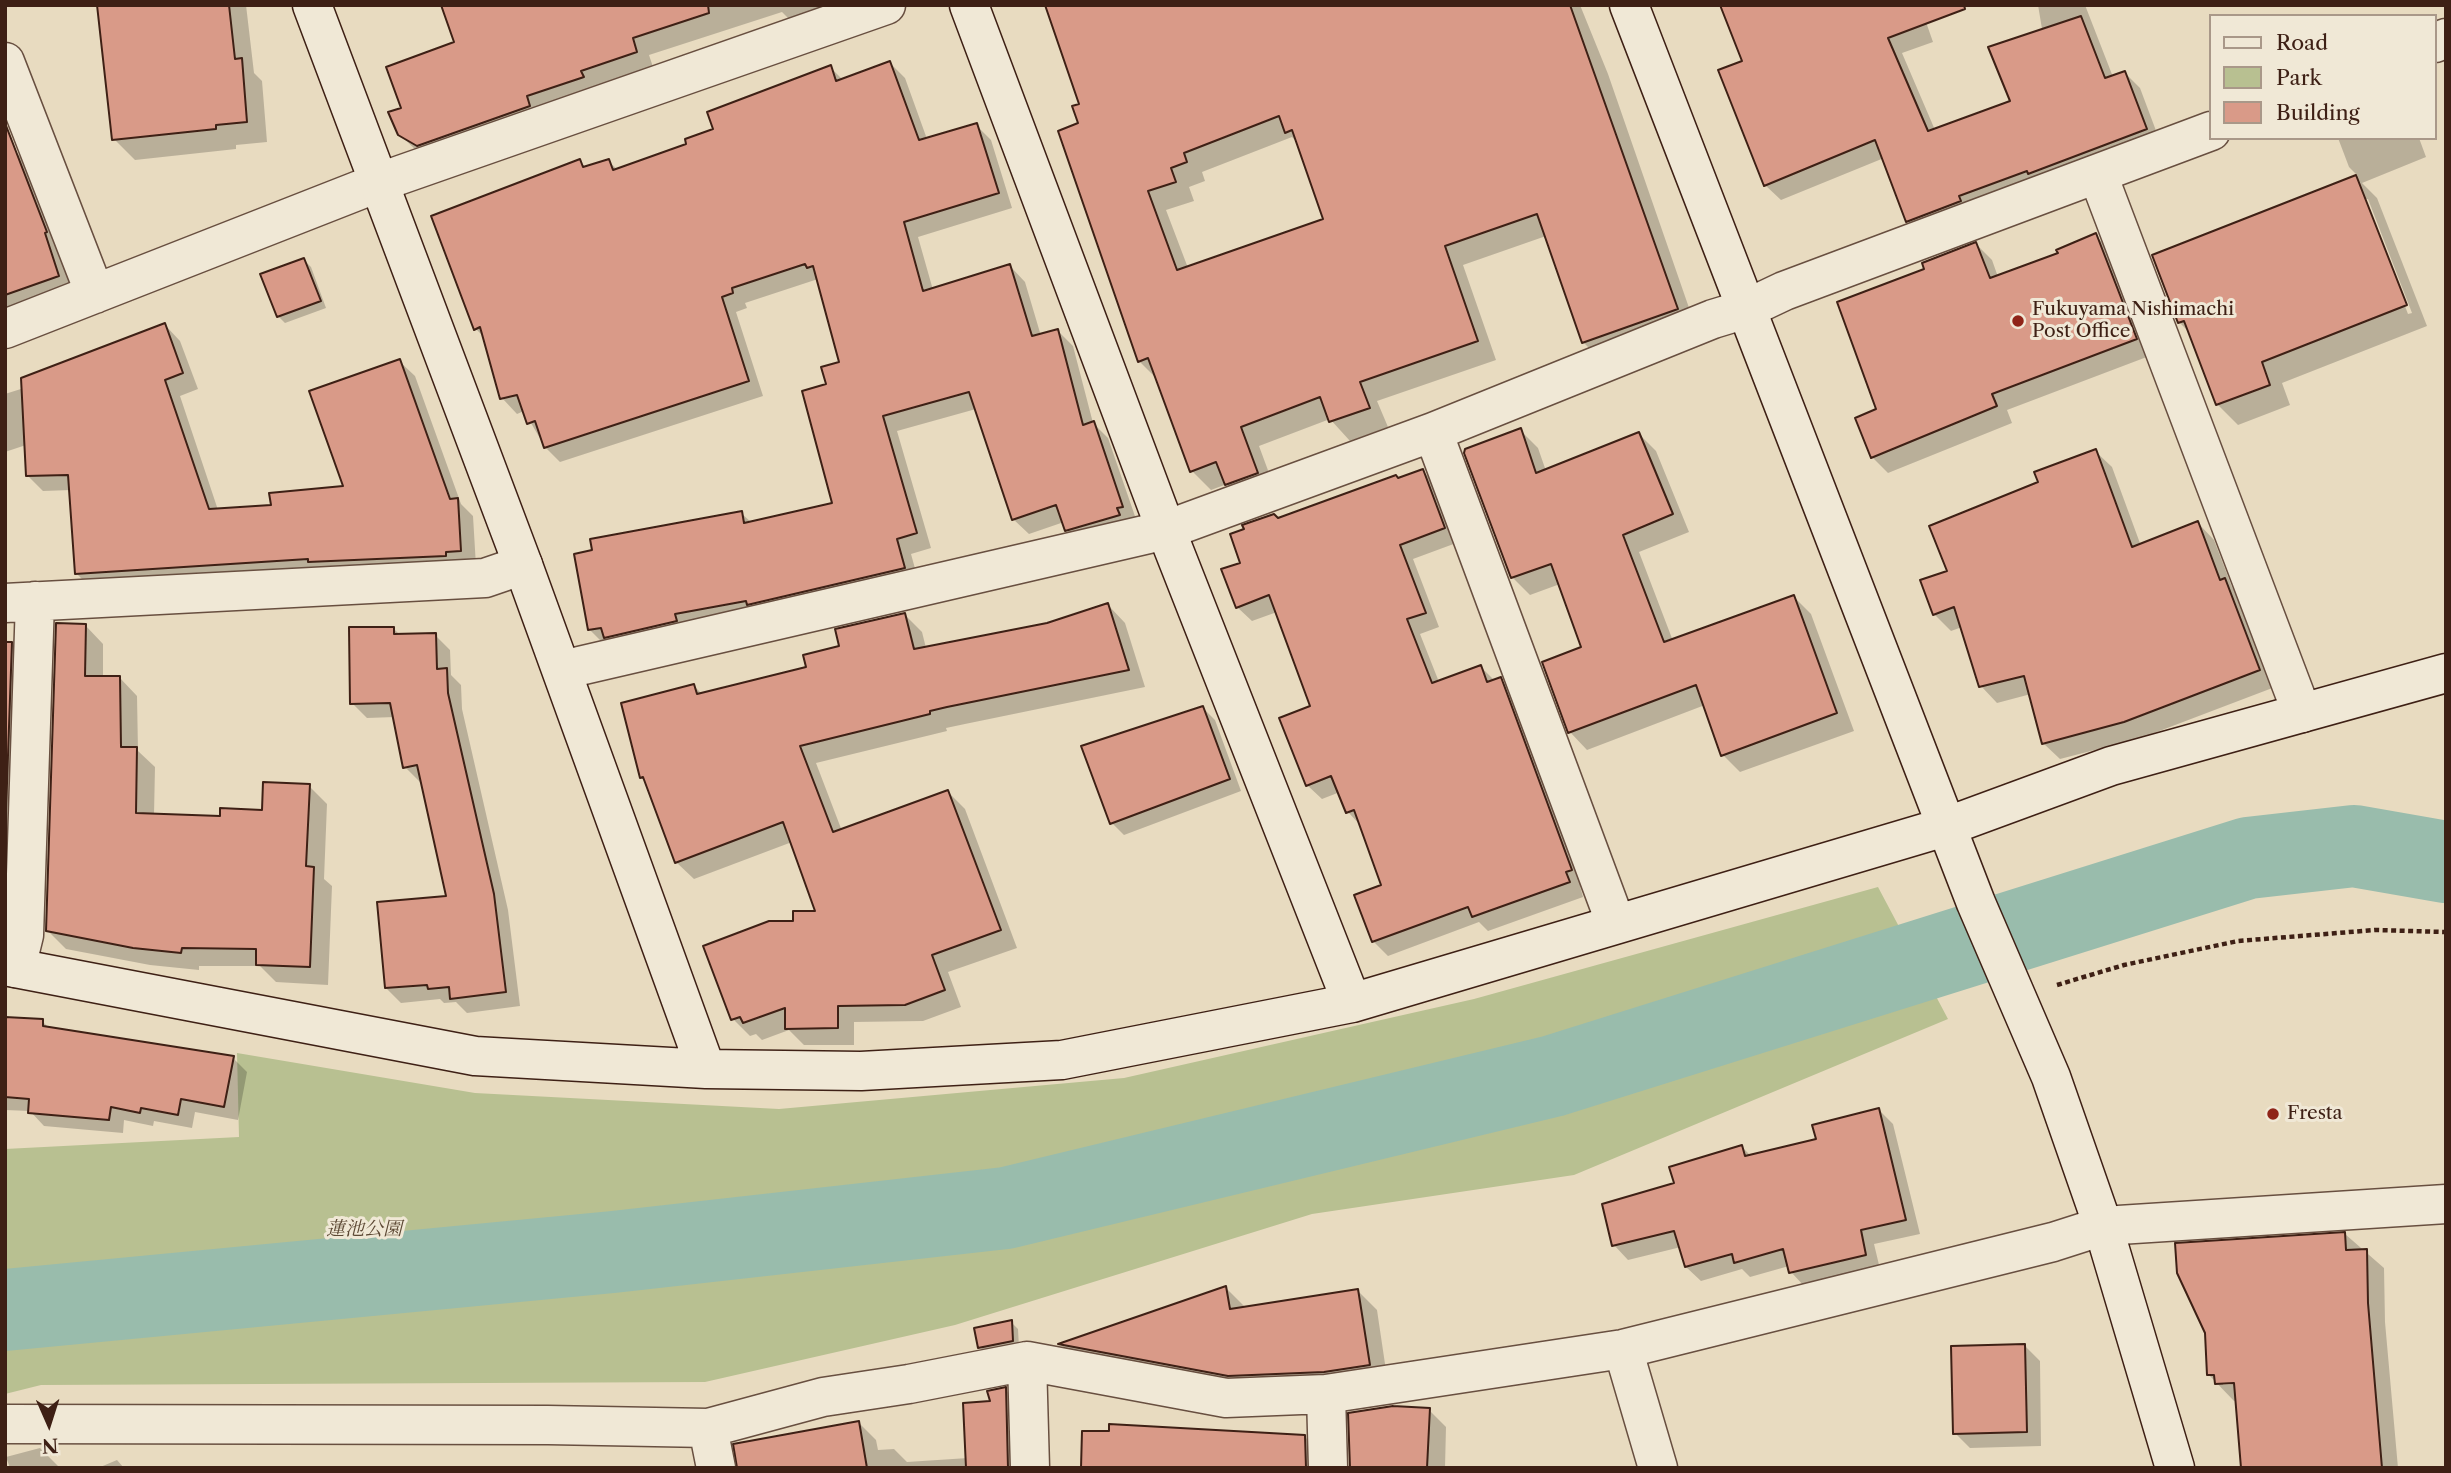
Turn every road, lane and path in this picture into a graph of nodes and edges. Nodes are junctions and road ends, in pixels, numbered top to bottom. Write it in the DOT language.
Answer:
graph roads {
  1 [pos="312,5"];
  2 [pos="886,5"];
  3 [pos="969,5"];
  4 [pos="1629,5"];
  5 [pos="5,62"];
  6 [pos="2210,131"];
  7 [pos="2098,175"];
  8 [pos="380,182"];
  9 [pos="95,294"];
  10 [pos="1746,309"];
  11 [pos="5,329"];
  12 [pos="1433,432"];
  13 [pos="1166,530"];
  14 [pos="523,565"];
  15 [pos="20,602"];
  16 [pos="562,670"];
  17 [pos="2446,673"];
  18 [pos="2302,713"];
  19 [pos="1948,826"];
  20 [pos="1616,924"];
  21 [pos="2446,932"];
  22 [pos="11,967"];
  23 [pos="2014,986"];
  24 [pos="1352,1003"];
  25 [pos="706,1069"];
  26 [pos="2446,1204"];
  27 [pos="2103,1226"];
  28 [pos="1623,1349"];
  29 [pos="1027,1361"];
  30 [pos="1326,1394"];
  31 [pos="5,1424"];
  32 [pos="708,1428"];
  33 [pos="716,1468"];
  34 [pos="1030,1468"];
  35 [pos="1328,1468"];
  36 [pos="1658,1468"];
  37 [pos="2175,1468"];
  1 -- 8 [label="street"];
  2 -- 8 [label="street"];
  3 -- 13 [label="street"];
  4 -- 10 [label="street"];
  5 -- 9 [label="street"];
  6 -- 7 [label="street"];
  7 -- 10 [label="street"];
  7 -- 18 [label="street"];
  8 -- 9 [label="street"];
  8 -- 14 [label="street"];
  9 -- 11 [label="street"];
  10 -- 12 [label="street"];
  10 -- 19 [label="street"];
  12 -- 13 [label="street"];
  12 -- 20 [label="street"];
  13 -- 16 [label="street"];
  13 -- 24 [label="street"];
  14 -- 15 [label="street"];
  14 -- 16 [label="street"];
  15 -- 22 [label="street"];
  16 -- 25 [label="street"];
  17 -- 18 [label="street"];
  18 -- 19 [label="street"];
  19 -- 20 [label="street"];
  19 -- 23 [label="street"];
  20 -- 24 [label="street"];
  21 -- 23 [label="path"];
  22 -- 25 [label="street"];
  23 -- 27 [label="street"];
  24 -- 25 [label="street"];
  26 -- 27 [label="street"];
  27 -- 28 [label="street"];
  27 -- 37 [label="street"];
  28 -- 30 [label="street"];
  28 -- 36 [label="street"];
  29 -- 30 [label="street"];
  29 -- 32 [label="street"];
  29 -- 34 [label="street"];
  30 -- 35 [label="street"];
  31 -- 32 [label="street"];
  32 -- 33 [label="street"];
}
